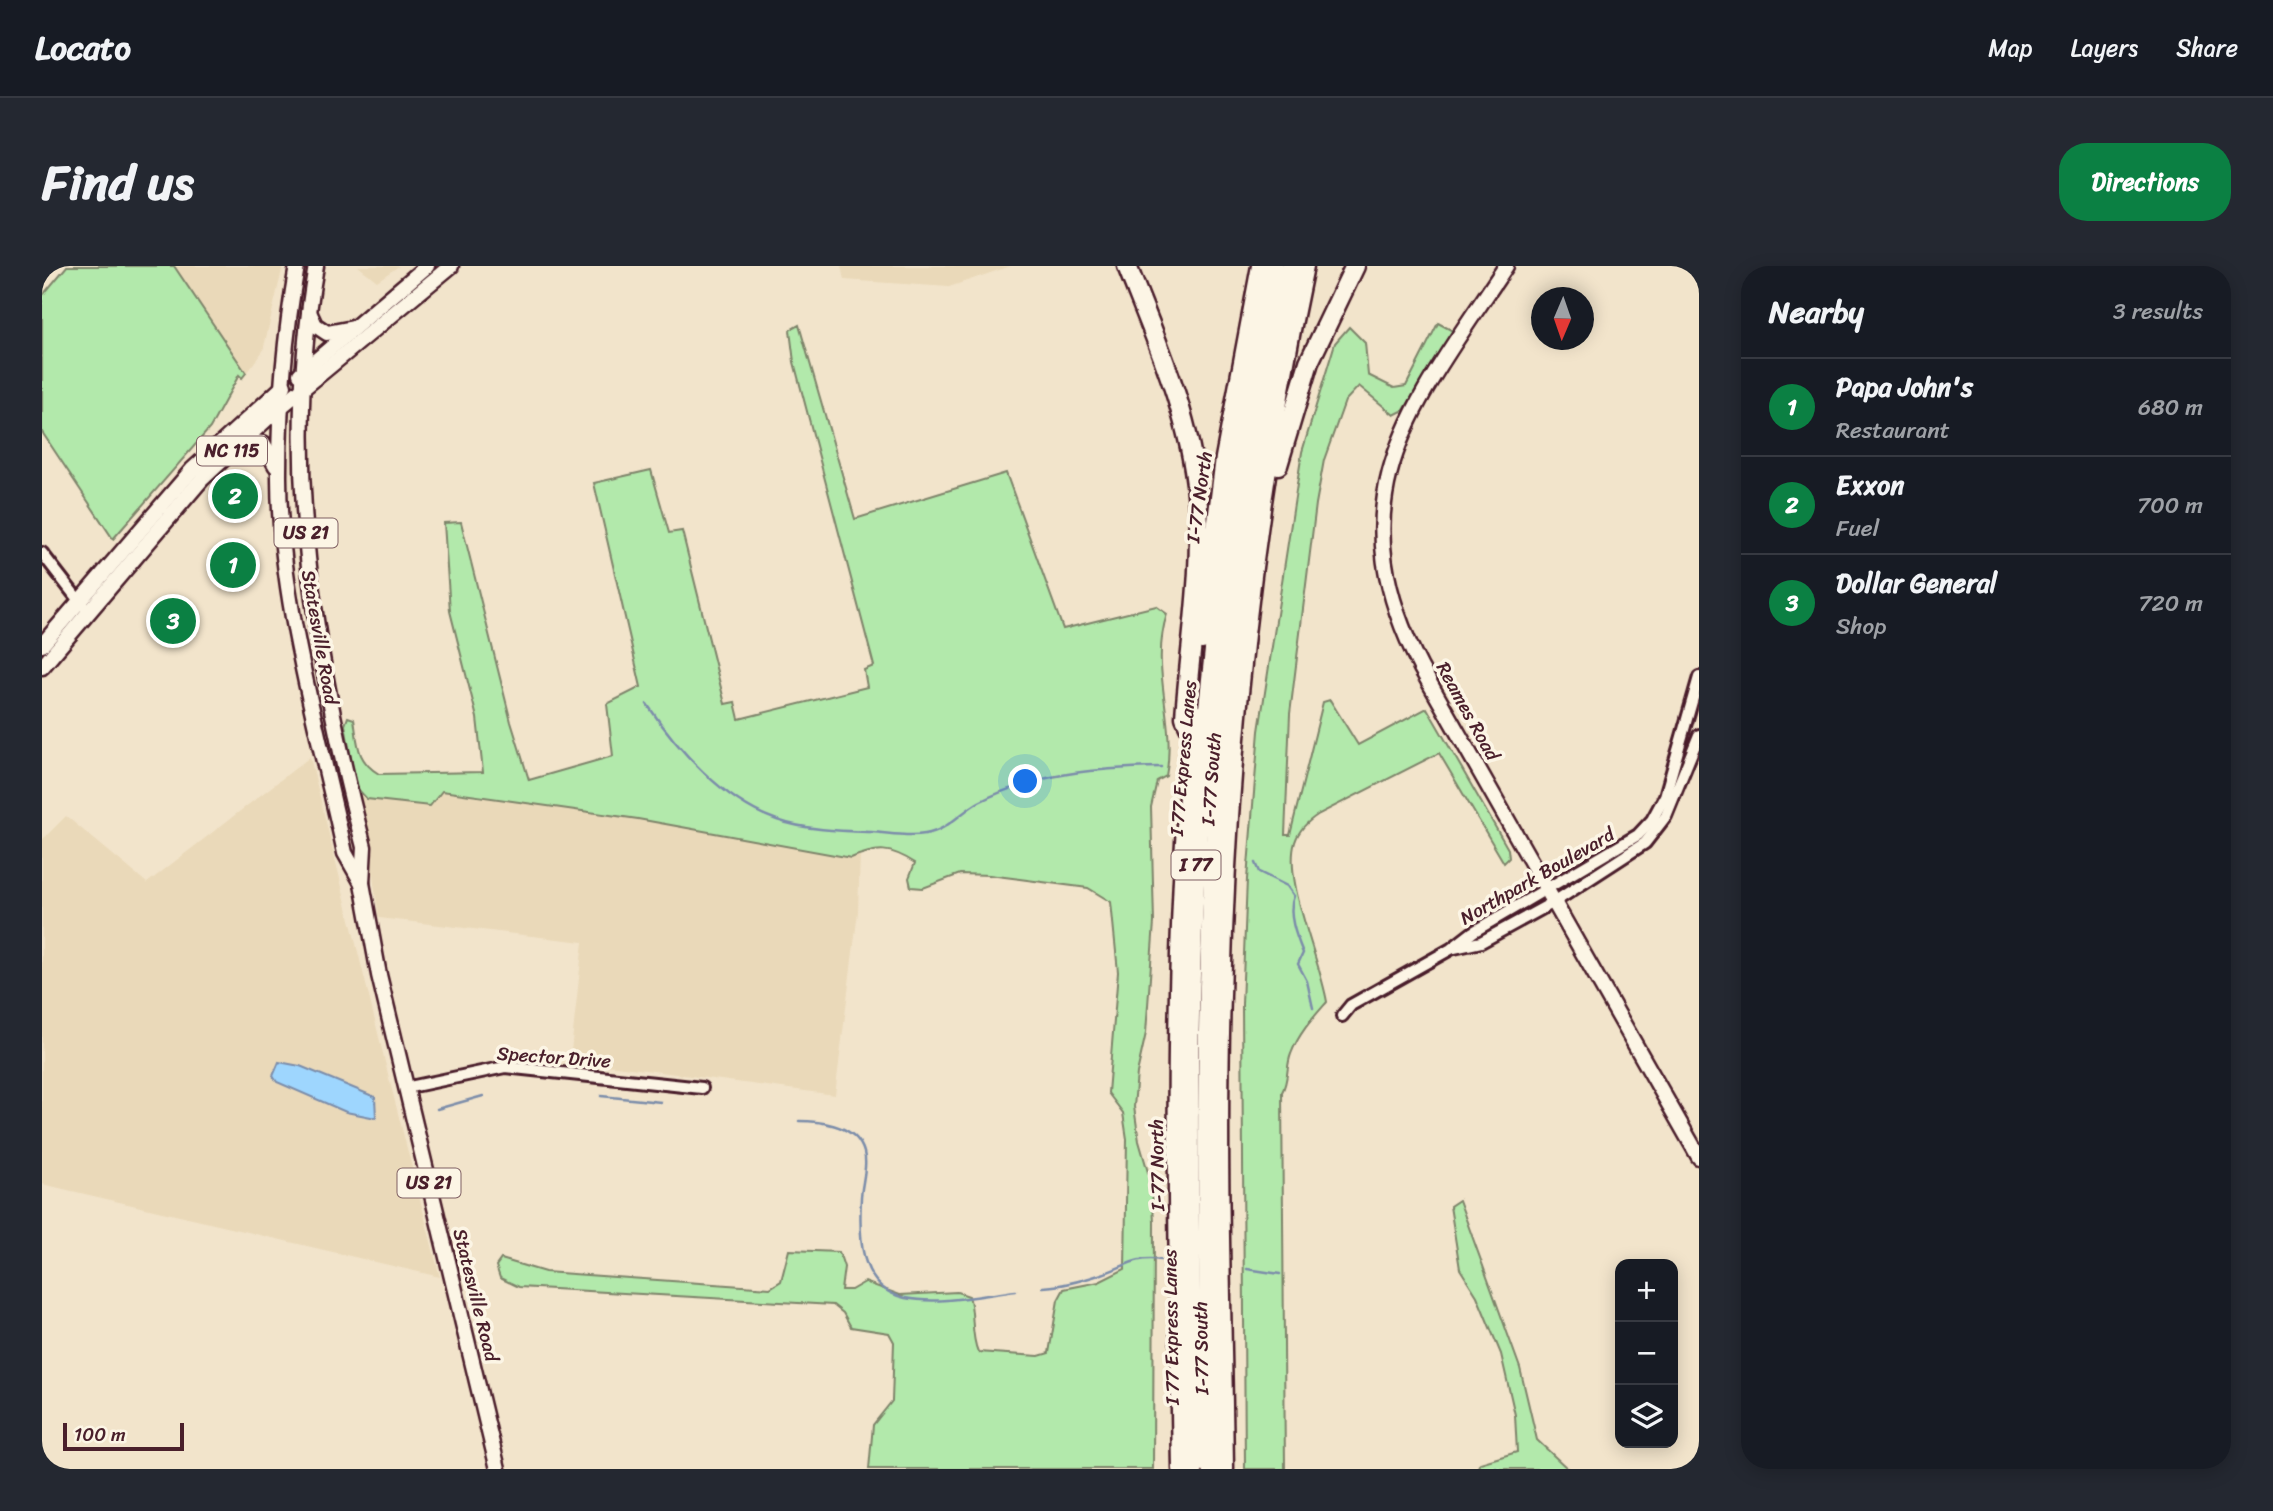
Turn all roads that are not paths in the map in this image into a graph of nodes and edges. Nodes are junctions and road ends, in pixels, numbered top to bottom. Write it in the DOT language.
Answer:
graph roads {
  1 [pos="298,266"];
  2 [pos="316,266"];
  3 [pos="427,266"];
  4 [pos="451,266"];
  5 [pos="1128,266"];
  6 [pos="1261,266"];
  7 [pos="1273,266"];
  8 [pos="1291,266"];
  9 [pos="1304,266"];
  10 [pos="1355,266"];
  11 [pos="1506,266"];
  12 [pos="309,312"];
  13 [pos="361,325"];
  14 [pos="302,372"];
  15 [pos="282,388"];
  16 [pos="301,393"];
  17 [pos="282,406"];
  18 [pos="234,449"];
  19 [pos="279,473"];
  20 [pos="42,553"];
  21 [pos="1255,554"];
  22 [pos="84,607"];
  23 [pos="42,645"];
  24 [pos="42,667"];
  25 [pos="322,673"];
  26 [pos="306,676"];
  27 [pos="1699,677"];
  28 [pos="1699,735"];
  29 [pos="1192,736"];
  30 [pos="362,883"];
  31 [pos="1550,896"];
  32 [pos="1342,1016"];
  33 [pos="405,1088"];
  34 [pos="702,1088"];
  35 [pos="1699,1157"];
  36 [pos="498,1469"];
  37 [pos="1182,1469"];
  38 [pos="1194,1469"];
  39 [pos="1211,1469"];
  40 [pos="1224,1469"];
  1 -- 15 [label="main road, Statesville Road"];
  2 -- 12 [label="main road, Statesville Road"];
  3 -- 13 [label="main road"];
  4 -- 16 [label="main road"];
  5 -- 29 [label="highway"];
  6 -- 29 [label="highway, I-77 North / I 77"];
  7 -- 38 [label="highway, I 77 Express Lanes / I 77"];
  8 -- 39 [label="highway, I 77 Express Lanes / I 77"];
  9 -- 21 [label="highway, I-77 South / I 77"];
  10 -- 21 [label="highway"];
  11 -- 31 [label="main road, Reames Road"];
  12 -- 13 [label="main road"];
  12 -- 14 [label="main road, Statesville Road"];
  13 -- 14 [label="main road"];
  14 -- 15 [label="main road"];
  14 -- 16 [label="main road, Statesville Road"];
  15 -- 17 [label="main road, Statesville Road / US 21"];
  15 -- 22 [label="main road, NC 115"];
  16 -- 17 [label="main road, NC 115"];
  16 -- 25 [label="main road, Statesville Road / US 21"];
  17 -- 18 [label="main road, NC 115"];
  17 -- 19 [label="main road, Statesville Road / US 21"];
  18 -- 19 [label="main road"];
  18 -- 22 [label="main road, NC 115"];
  19 -- 26 [label="main road, Statesville Road / US 21"];
  20 -- 22 [label="street"];
  21 -- 40 [label="highway, I-77 South / I 77"];
  22 -- 23 [label="main road, NC 115"];
  22 -- 24 [label="main road, NC 115"];
  25 -- 26 [label="main road"];
  25 -- 30 [label="main road, Statesville Road / US 21"];
  26 -- 30 [label="main road, Statesville Road / US 21"];
  27 -- 31 [label="street, Northpark Boulevard"];
  28 -- 31 [label="street, Northpark Boulevard"];
  29 -- 37 [label="highway, I-77 North / I 77"];
  30 -- 33 [label="main road, Statesville Road / US 21"];
  31 -- 32 [label="street, Northpark Boulevard"];
  31 -- 35 [label="main road, Reames Road"];
  33 -- 34 [label="street, Spector Drive"];
  33 -- 36 [label="main road, Statesville Road / US 21"];
}
